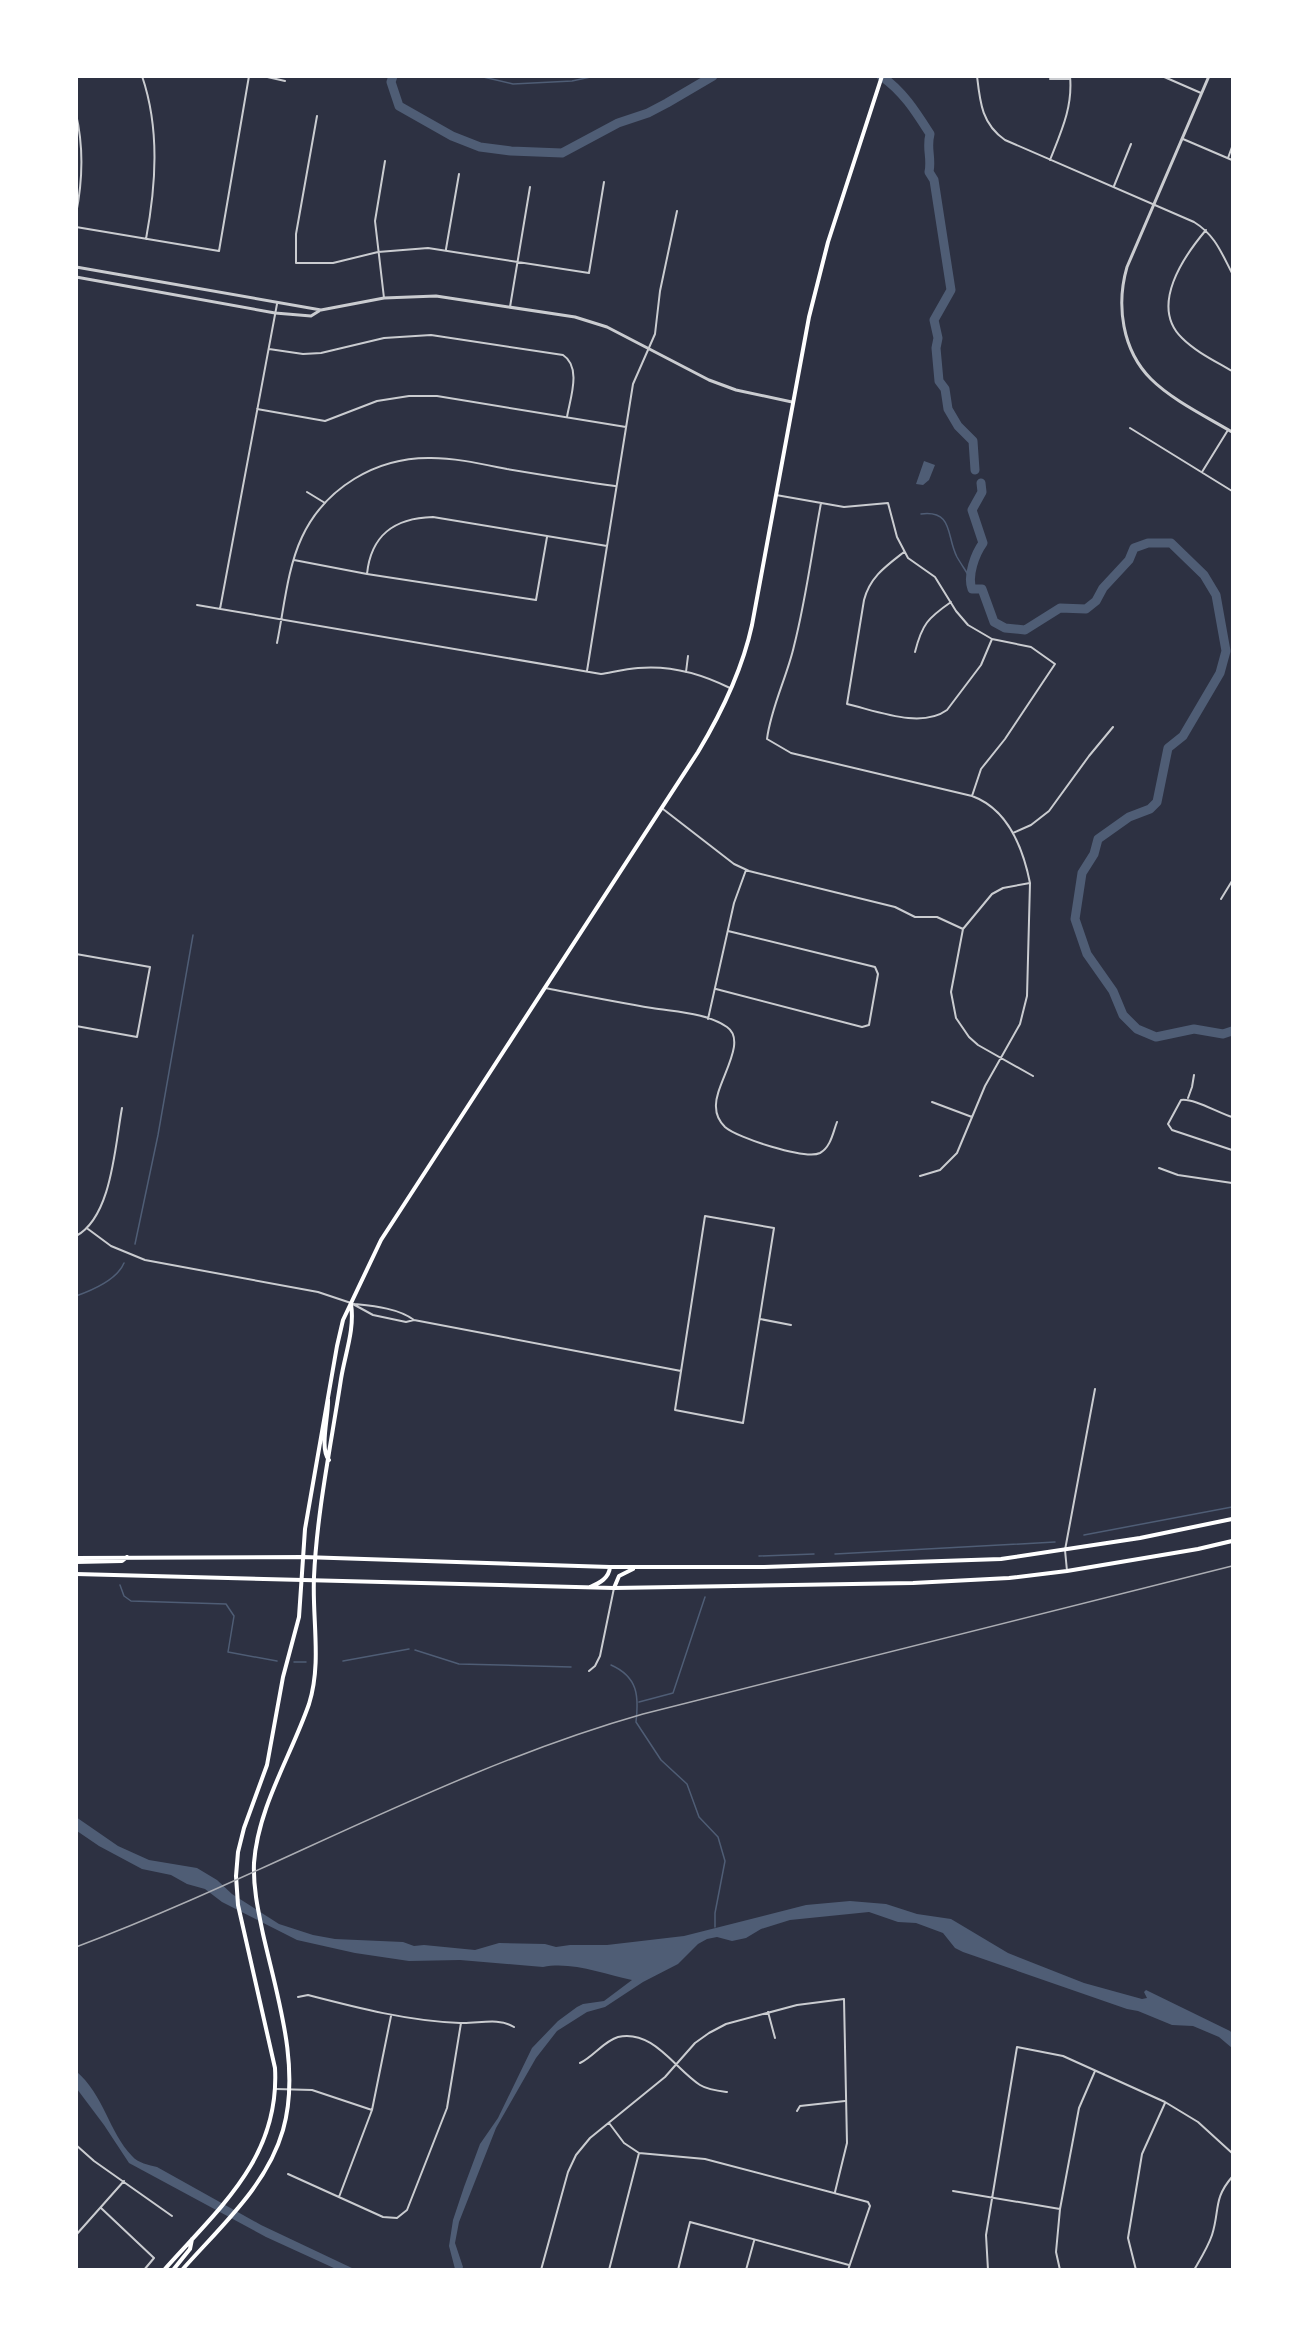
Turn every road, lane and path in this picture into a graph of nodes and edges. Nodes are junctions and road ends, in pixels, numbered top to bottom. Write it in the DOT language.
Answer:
graph roads {
  1 [pos="149,76"];
  2 [pos="249,76"];
  3 [pos="263,76"];
  4 [pos="882,76"];
  5 [pos="977,76"];
  6 [pos="1162,76"];
  7 [pos="1209,76"];
  8 [pos="142,78"];
  9 [pos="1070,78"];
  10 [pos="1050,79"];
  11 [pos="285,81"];
  12 [pos="1201,93"];
  13 [pos="76,114"];
  14 [pos="317,116"];
  15 [pos="1183,139"];
  16 [pos="1131,144"];
  17 [pos="1233,147"];
  18 [pos="1228,158"];
  19 [pos="1050,160"];
  20 [pos="1233,160"];
  21 [pos="385,161"];
  22 [pos="459,174"];
  23 [pos="604,182"];
  24 [pos="1114,186"];
  25 [pos="530,187"];
  26 [pos="1154,205"];
  27 [pos="677,211"];
  28 [pos="76,214"];
  29 [pos="76,227"];
  30 [pos="1206,230"];
  31 [pos="146,239"];
  32 [pos="446,249"];
  33 [pos="378,252"];
  34 [pos="519,261"];
  35 [pos="76,267"];
  36 [pos="1233,273"];
  37 [pos="76,277"];
  38 [pos="384,298"];
  39 [pos="277,304"];
  40 [pos="510,307"];
  41 [pos="321,310"];
  42 [pos="275,313"];
  43 [pos="269,349"];
  44 [pos="649,349"];
  45 [pos="1233,371"];
  46 [pos="792,402"];
  47 [pos="257,409"];
  48 [pos="567,417"];
  49 [pos="626,427"];
  50 [pos="1130,428"];
  51 [pos="1228,430"];
  52 [pos="1233,432"];
  53 [pos="1202,472"];
  54 [pos="616,486"];
  55 [pos="1233,491"];
  56 [pos="307,492"];
  57 [pos="776,495"];
  58 [pos="325,502"];
  59 [pos="821,503"];
  60 [pos="547,537"];
  61 [pos="608,546"];
  62 [pos="904,552"];
  63 [pos="294,561"];
  64 [pos="367,574"];
  65 [pos="951,602"];
  66 [pos="197,605"];
  67 [pos="220,609"];
  68 [pos="282,621"];
  69 [pos="992,639"];
  70 [pos="277,643"];
  71 [pos="915,652"];
  72 [pos="688,656"];
  73 [pos="587,671"];
  74 [pos="686,672"];
  75 [pos="732,689"];
  76 [pos="1113,727"];
  77 [pos="972,796"];
  78 [pos="661,808"];
  79 [pos="1013,833"];
  80 [pos="746,870"];
  81 [pos="1233,881"];
  82 [pos="1030,883"];
  83 [pos="1221,899"];
  84 [pos="963,929"];
  85 [pos="728,931"];
  86 [pos="76,954"];
  87 [pos="545,988"];
  88 [pos="716,989"];
  89 [pos="708,1019"];
  90 [pos="76,1026"];
  91 [pos="1001,1058"];
  92 [pos="1194,1075"];
  93 [pos="1033,1076"];
  94 [pos="1187,1099"];
  95 [pos="932,1102"];
  96 [pos="122,1108"];
  97 [pos="972,1117"];
  98 [pos="1233,1117"];
  99 [pos="837,1122"];
  100 [pos="1233,1150"];
  101 [pos="1159,1168"];
  102 [pos="920,1176"];
  103 [pos="1233,1183"];
  104 [pos="88,1229"];
  105 [pos="76,1236"];
  106 [pos="351,1304"];
  107 [pos="760,1319"];
  108 [pos="414,1320"];
  109 [pos="791,1325"];
  110 [pos="681,1371"];
  111 [pos="1095,1389"];
  112 [pos="328,1392"];
  113 [pos="329,1460"];
  114 [pos="1233,1519"];
  115 [pos="1233,1541"];
  116 [pos="1065,1550"];
  117 [pos="127,1556"];
  118 [pos="303,1557"];
  119 [pos="316,1557"];
  120 [pos="76,1558"];
  121 [pos="76,1562"];
  122 [pos="610,1567"];
  123 [pos="637,1567"];
  124 [pos="1067,1571"];
  125 [pos="76,1574"];
  126 [pos="301,1579"];
  127 [pos="314,1580"];
  128 [pos="586,1588"];
  129 [pos="615,1588"];
  130 [pos="589,1671"];
  131 [pos="298,1997"];
  132 [pos="768,2012"];
  133 [pos="391,2016"];
  134 [pos="460,2023"];
  135 [pos="514,2027"];
  136 [pos="775,2038"];
  137 [pos="580,2063"];
  138 [pos="676,2064"];
  139 [pos="1095,2071"];
  140 [pos="289,2088"];
  141 [pos="276,2089"];
  142 [pos="727,2092"];
  143 [pos="845,2101"];
  144 [pos="1165,2102"];
  145 [pos="372,2110"];
  146 [pos="797,2111"];
  147 [pos="609,2123"];
  148 [pos="76,2145"];
  149 [pos="639,2153"];
  150 [pos="1233,2153"];
  151 [pos="288,2174"];
  152 [pos="1233,2177"];
  153 [pos="124,2181"];
  154 [pos="953,2191"];
  155 [pos="835,2192"];
  156 [pos="339,2197"];
  157 [pos="992,2197"];
  158 [pos="100,2208"];
  159 [pos="1060,2209"];
  160 [pos="172,2216"];
  161 [pos="76,2235"];
  162 [pos="192,2238"];
  163 [pos="754,2240"];
  164 [pos="849,2265"];
  165 [pos="144,2270"];
  166 [pos="164,2270"];
  167 [pos="173,2270"];
  168 [pos="182,2270"];
  169 [pos="541,2270"];
  170 [pos="609,2270"];
  171 [pos="678,2270"];
  172 [pos="746,2270"];
  173 [pos="848,2270"];
  174 [pos="988,2270"];
  175 [pos="1060,2270"];
  176 [pos="1136,2270"];
  177 [pos="1194,2270"];
  1 -- 8 [label="street"];
  2 -- 31 [label="street"];
  3 -- 11 [label="street"];
  4 -- 46 [label="main road"];
  5 -- 19 [label="street"];
  6 -- 12 [label="street"];
  7 -- 12 [label="street"];
  8 -- 31 [label="street"];
  9 -- 10 [label="street"];
  9 -- 19 [label="street"];
  12 -- 15 [label="street"];
  13 -- 28 [label="street"];
  14 -- 33 [label="street"];
  15 -- 18 [label="street"];
  15 -- 26 [label="street"];
  16 -- 24 [label="street"];
  17 -- 18 [label="street"];
  18 -- 20 [label="street"];
  19 -- 24 [label="street"];
  21 -- 33 [label="street"];
  22 -- 32 [label="street"];
  23 -- 34 [label="street"];
  24 -- 26 [label="street"];
  25 -- 34 [label="street"];
  26 -- 30 [label="street"];
  26 -- 51 [label="street"];
  27 -- 44 [label="street"];
  29 -- 31 [label="street"];
  30 -- 36 [label="street"];
  30 -- 45 [label="street"];
  32 -- 33 [label="street"];
  32 -- 34 [label="street"];
  33 -- 38 [label="street"];
  34 -- 40 [label="street"];
  35 -- 39 [label="street"];
  37 -- 42 [label="street"];
  38 -- 40 [label="street"];
  38 -- 41 [label="street"];
  39 -- 41 [label="street"];
  39 -- 42 [label="street"];
  40 -- 44 [label="street"];
  41 -- 42 [label="street"];
  42 -- 43 [label="street"];
  43 -- 47 [label="street"];
  43 -- 48 [label="street"];
  44 -- 46 [label="street"];
  44 -- 49 [label="street"];
  46 -- 57 [label="main road"];
  47 -- 48 [label="street"];
  47 -- 67 [label="street"];
  48 -- 49 [label="street"];
  49 -- 54 [label="street"];
  50 -- 53 [label="street"];
  51 -- 52 [label="street"];
  51 -- 53 [label="street"];
  53 -- 55 [label="street"];
  54 -- 58 [label="street"];
  54 -- 61 [label="street"];
  56 -- 58 [label="street"];
  57 -- 59 [label="street"];
  57 -- 75 [label="main road"];
  58 -- 63 [label="street"];
  59 -- 62 [label="street"];
  59 -- 77 [label="street"];
  60 -- 61 [label="street"];
  60 -- 64 [label="street"];
  60 -- 64 [label="street"];
  61 -- 73 [label="street"];
  62 -- 65 [label="street"];
  62 -- 69 [label="street"];
  63 -- 64 [label="street"];
  63 -- 68 [label="street"];
  65 -- 69 [label="street"];
  65 -- 71 [label="street"];
  66 -- 67 [label="street"];
  67 -- 68 [label="street"];
  68 -- 70 [label="street"];
  68 -- 73 [label="street"];
  69 -- 77 [label="street"];
  72 -- 74 [label="street"];
  73 -- 74 [label="street"];
  74 -- 75 [label="street"];
  75 -- 78 [label="main road"];
  76 -- 79 [label="street"];
  77 -- 79 [label="street"];
  78 -- 80 [label="street"];
  78 -- 87 [label="main road"];
  79 -- 82 [label="street"];
  80 -- 84 [label="street"];
  80 -- 85 [label="street"];
  81 -- 83 [label="street"];
  82 -- 84 [label="street"];
  82 -- 91 [label="street"];
  84 -- 91 [label="street"];
  85 -- 88 [label="street"];
  85 -- 88 [label="street"];
  86 -- 90 [label="street"];
  87 -- 89 [label="street"];
  87 -- 106 [label="main road"];
  88 -- 89 [label="street"];
  89 -- 99 [label="street"];
  91 -- 93 [label="street"];
  91 -- 97 [label="street"];
  92 -- 94 [label="street"];
  94 -- 98 [label="street"];
  94 -- 100 [label="street"];
  95 -- 97 [label="street"];
  96 -- 104 [label="street"];
  97 -- 102 [label="street"];
  101 -- 103 [label="street"];
  104 -- 105 [label="street"];
  104 -- 106 [label="street"];
  106 -- 108 [label="street"];
  106 -- 108 [label="street"];
  106 -- 112 [label="main road"];
  106 -- 113 [label="main road"];
  107 -- 109 [label="street"];
  107 -- 110 [label="street"];
  107 -- 110 [label="street"];
  108 -- 110 [label="street"];
  111 -- 116 [label="street"];
  112 -- 113 [label="main road"];
  112 -- 118 [label="main road"];
  113 -- 119 [label="main road"];
  114 -- 116 [label="main road"];
  115 -- 124 [label="main road"];
  116 -- 123 [label="main road"];
  116 -- 124 [label="street"];
  117 -- 118 [label="main road"];
  117 -- 120 [label="main road"];
  117 -- 121 [label="main road"];
  118 -- 119 [label="main road"];
  118 -- 126 [label="main road"];
  119 -- 122 [label="main road"];
  119 -- 127 [label="main road"];
  122 -- 123 [label="main road"];
  122 -- 128 [label="main road"];
  123 -- 129 [label="main road"];
  124 -- 129 [label="main road"];
  125 -- 126 [label="main road"];
  126 -- 127 [label="main road"];
  126 -- 141 [label="main road"];
  127 -- 128 [label="main road"];
  127 -- 140 [label="main road"];
  128 -- 129 [label="main road"];
  129 -- 130 [label="street"];
  131 -- 133 [label="street"];
  132 -- 136 [label="street"];
  132 -- 138 [label="street"];
  132 -- 143 [label="street"];
  133 -- 134 [label="street"];
  133 -- 145 [label="street"];
  134 -- 135 [label="street"];
  134 -- 156 [label="street"];
  137 -- 138 [label="street"];
  138 -- 142 [label="street"];
  138 -- 147 [label="street"];
  139 -- 144 [label="street"];
  139 -- 157 [label="street"];
  139 -- 159 [label="street"];
  140 -- 141 [label="street"];
  140 -- 145 [label="street"];
  140 -- 168 [label="main road"];
  141 -- 162 [label="main road"];
  143 -- 146 [label="street"];
  143 -- 155 [label="street"];
  144 -- 150 [label="street"];
  144 -- 176 [label="street"];
  145 -- 156 [label="street"];
  147 -- 149 [label="street"];
  147 -- 169 [label="street"];
  148 -- 153 [label="street"];
  149 -- 155 [label="street"];
  149 -- 170 [label="street"];
  151 -- 156 [label="street"];
  152 -- 177 [label="street"];
  153 -- 158 [label="street"];
  153 -- 160 [label="street"];
  154 -- 157 [label="street"];
  155 -- 164 [label="street"];
  157 -- 159 [label="street"];
  157 -- 174 [label="street"];
  158 -- 161 [label="street"];
  158 -- 165 [label="street"];
  159 -- 175 [label="street"];
  162 -- 166 [label="main road"];
  162 -- 167 [label="main road"];
  163 -- 164 [label="street"];
  163 -- 171 [label="street"];
  163 -- 172 [label="street"];
  164 -- 173 [label="street"];
}
